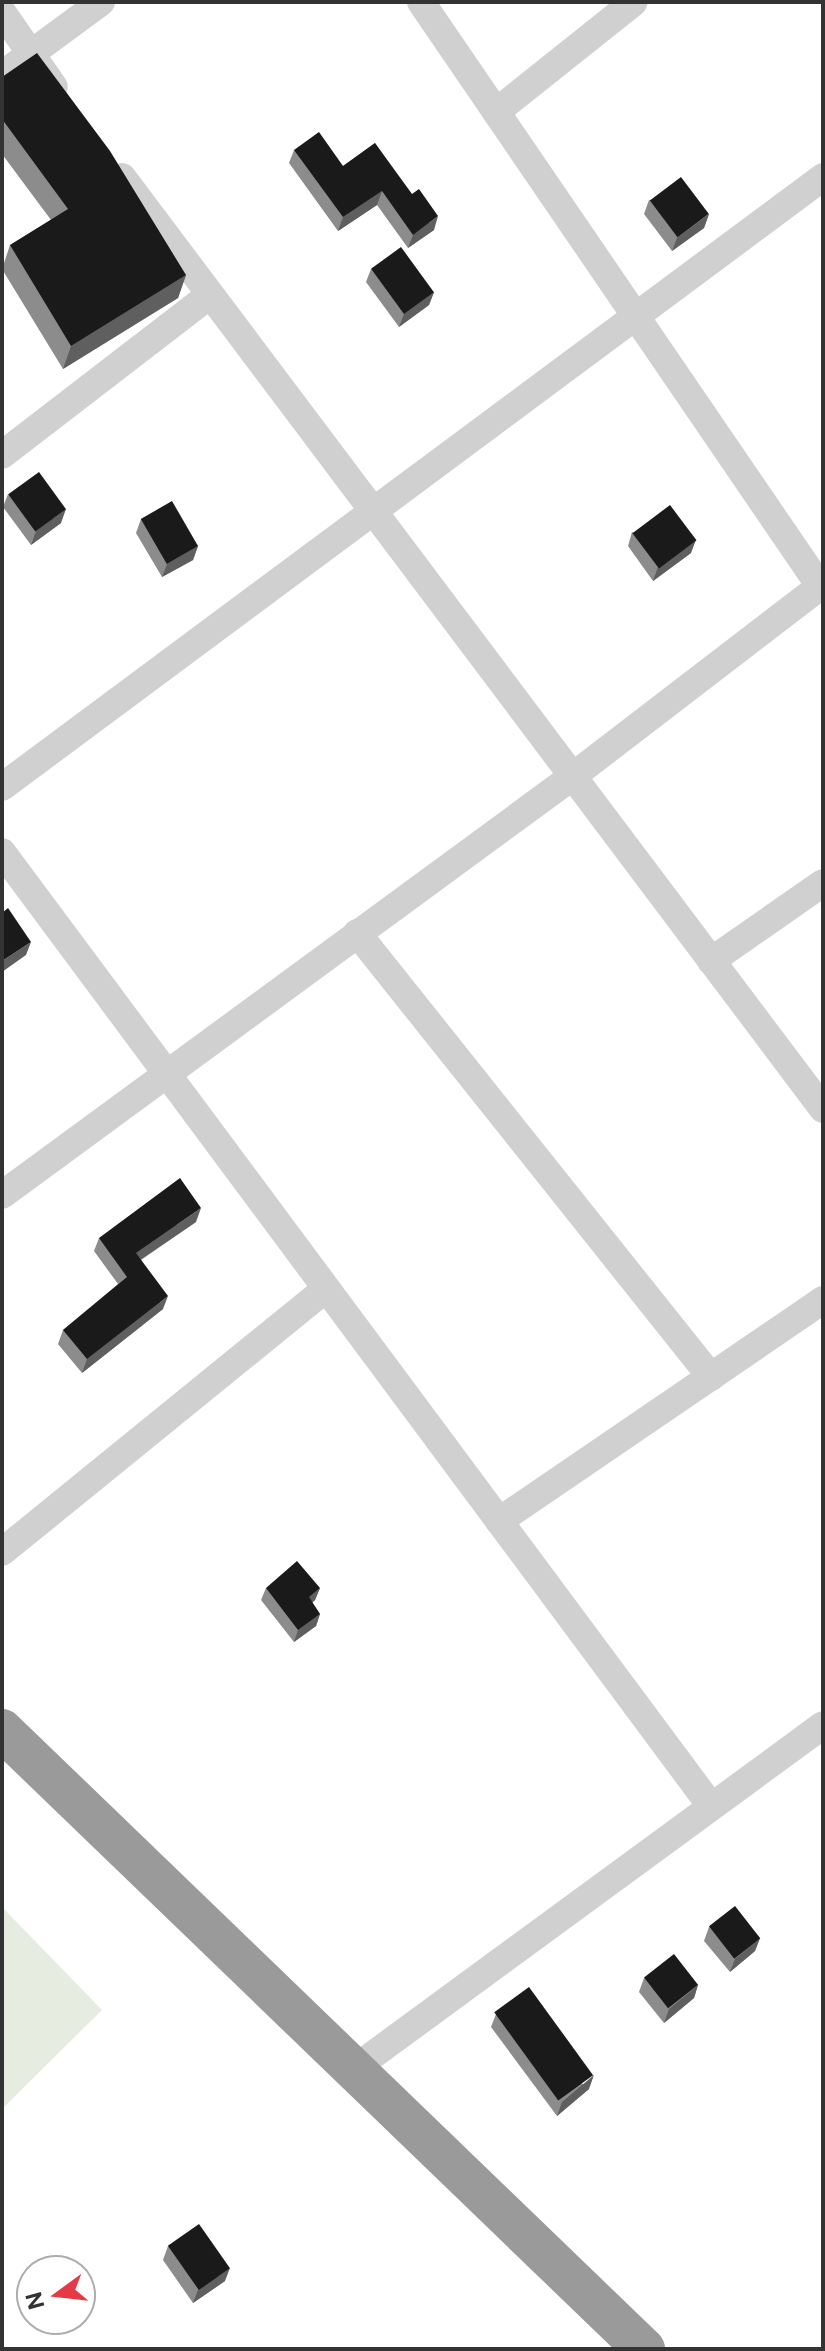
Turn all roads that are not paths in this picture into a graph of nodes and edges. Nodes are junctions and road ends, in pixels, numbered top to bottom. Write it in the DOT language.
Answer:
graph roads {
  1 [pos="101,2"];
  2 [pos="421,2"];
  3 [pos="634,2"];
  4 [pos="2,12"];
  5 [pos="30,54"];
  6 [pos="2,75"];
  7 [pos="68,105"];
  8 [pos="496,112"];
  9 [pos="106,156"];
  10 [pos="823,177"];
  11 [pos="210,295"];
  12 [pos="636,316"];
  13 [pos="2,455"];
  14 [pos="373,511"];
  15 [pos="822,585"];
  16 [pos="573,776"];
  17 [pos="2,787"];
  18 [pos="2,852"];
  19 [pos="823,883"];
  20 [pos="357,933"];
  21 [pos="711,961"];
  22 [pos="166,1073"];
  23 [pos="823,1109"];
  24 [pos="2,1195"];
  25 [pos="326,1289"];
  26 [pos="823,1300"];
  27 [pos="711,1377"];
  28 [pos="499,1521"];
  29 [pos="2,1552"];
  30 [pos="823,1725"];
  31 [pos="2,1730"];
  32 [pos="711,1806"];
  33 [pos="351,2071"];
  34 [pos="644,2349"];
  1 -- 5 [label="street"];
  2 -- 8 [label="street"];
  3 -- 8 [label="street"];
  4 -- 5 [label="street"];
  5 -- 6 [label="street"];
  5 -- 7 [label="street"];
  8 -- 12 [label="street"];
  9 -- 11 [label="street"];
  10 -- 12 [label="street"];
  11 -- 13 [label="street"];
  11 -- 14 [label="street"];
  12 -- 14 [label="street"];
  12 -- 15 [label="street"];
  14 -- 16 [label="street"];
  14 -- 17 [label="street"];
  15 -- 16 [label="street"];
  16 -- 20 [label="street"];
  16 -- 21 [label="street"];
  18 -- 22 [label="street"];
  19 -- 21 [label="street"];
  20 -- 22 [label="street"];
  20 -- 27 [label="street"];
  21 -- 23 [label="street"];
  22 -- 24 [label="street"];
  22 -- 25 [label="street"];
  25 -- 28 [label="street"];
  25 -- 29 [label="street"];
  26 -- 27 [label="street"];
  27 -- 28 [label="street"];
  28 -- 32 [label="street"];
  30 -- 32 [label="street"];
  31 -- 33 [label="highway"];
  32 -- 33 [label="street"];
  33 -- 34 [label="highway"];
}
